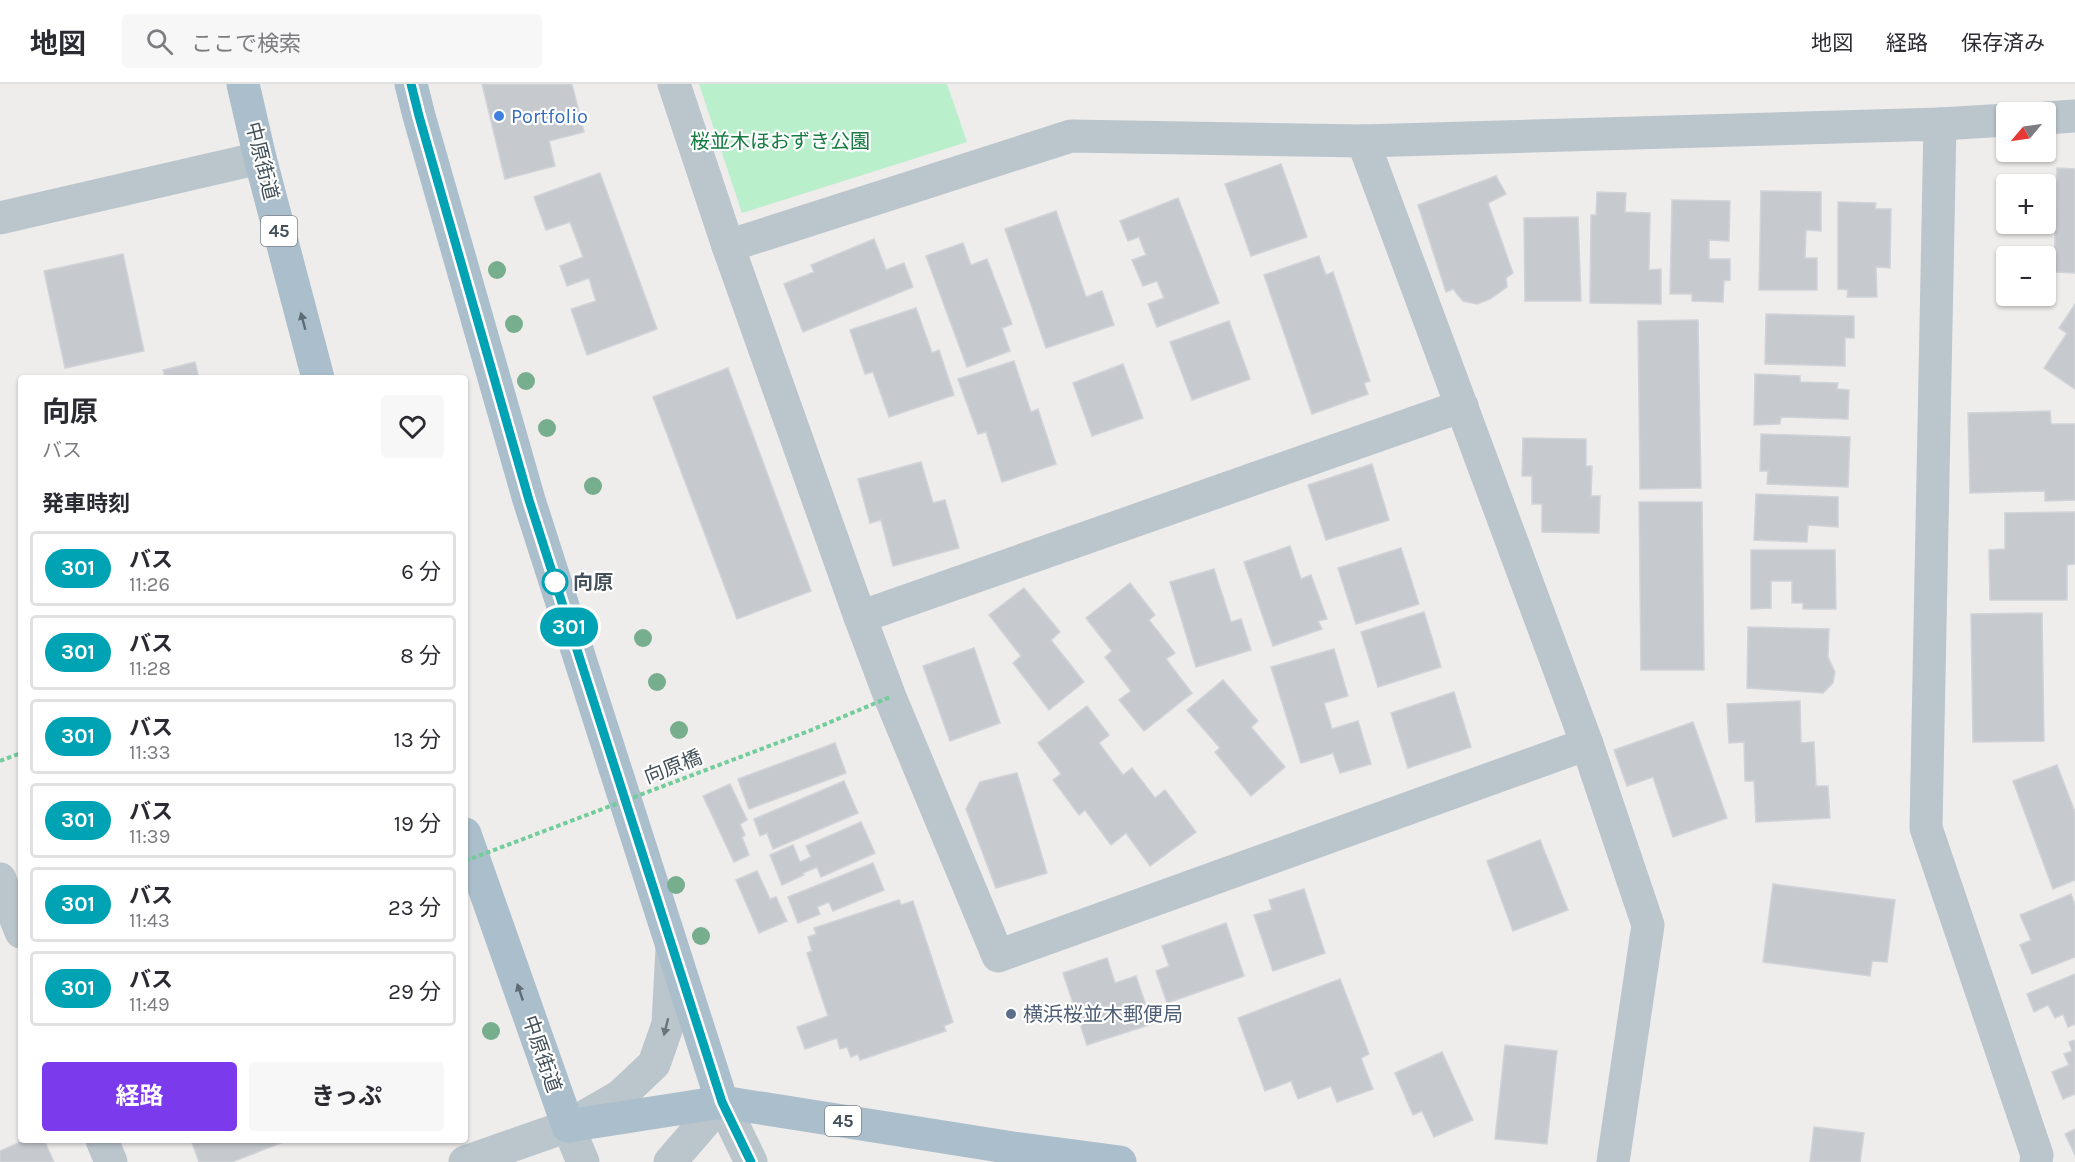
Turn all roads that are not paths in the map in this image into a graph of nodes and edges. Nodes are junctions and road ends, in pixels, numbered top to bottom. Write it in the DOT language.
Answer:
graph roads {
  1 [pos="243,84"];
  2 [pos="411,84"];
  3 [pos="674,84"];
  4 [pos="2075,116"];
  5 [pos="2056,117"];
  6 [pos="1996,121"];
  7 [pos="1940,124"];
  8 [pos="1363,141"];
  9 [pos="260,158"];
  10 [pos="0,218"];
  11 [pos="728,246"];
  12 [pos="317,375"];
  13 [pos="1462,406"];
  14 [pos="860,617"];
  15 [pos="1587,744"];
  16 [pos="468,843"];
  17 [pos="0,879"];
  18 [pos="18,924"];
  19 [pos="672,948"];
  20 [pos="722,1102"];
  21 [pos="567,1126"];
  22 [pos="103,1143"];
  23 [pos="1017,1155"];
  24 [pos="111,1162"];
  25 [pos="465,1162"];
  26 [pos="583,1162"];
  27 [pos="670,1162"];
  28 [pos="751,1162"];
  29 [pos="1120,1162"];
  30 [pos="1613,1162"];
  31 [pos="2036,1162"];
  1 -- 9 [label="main road, 中原街道 / 45"];
  2 -- 19 [label="main road"];
  3 -- 11 [label="street"];
  4 -- 5 [label="street"];
  6 -- 7 [label="street"];
  7 -- 8 [label="street"];
  7 -- 31 [label="street"];
  8 -- 11 [label="street"];
  8 -- 13 [label="street"];
  9 -- 10 [label="street"];
  12 -- 9 [label="main road, 中原街道 / 45, one-way"];
  11 -- 14 [label="street"];
  13 -- 14 [label="street"];
  13 -- 15 [label="street"];
  14 -- 15 [label="street"];
  15 -- 30 [label="street"];
  21 -- 16 [label="main road, 中原街道, one-way"];
  17 -- 18 [label="street"];
  19 -- 20 [label="main road"];
  19 -- 21 [label="street, one-way"];
  20 -- 21 [label="main road, 45"];
  20 -- 23 [label="main road, 45"];
  20 -- 27 [label="street"];
  20 -- 28 [label="street"];
  21 -- 25 [label="street"];
  21 -- 26 [label="street"];
  22 -- 24 [label="street"];
  23 -- 29 [label="main road, 45"];
}
